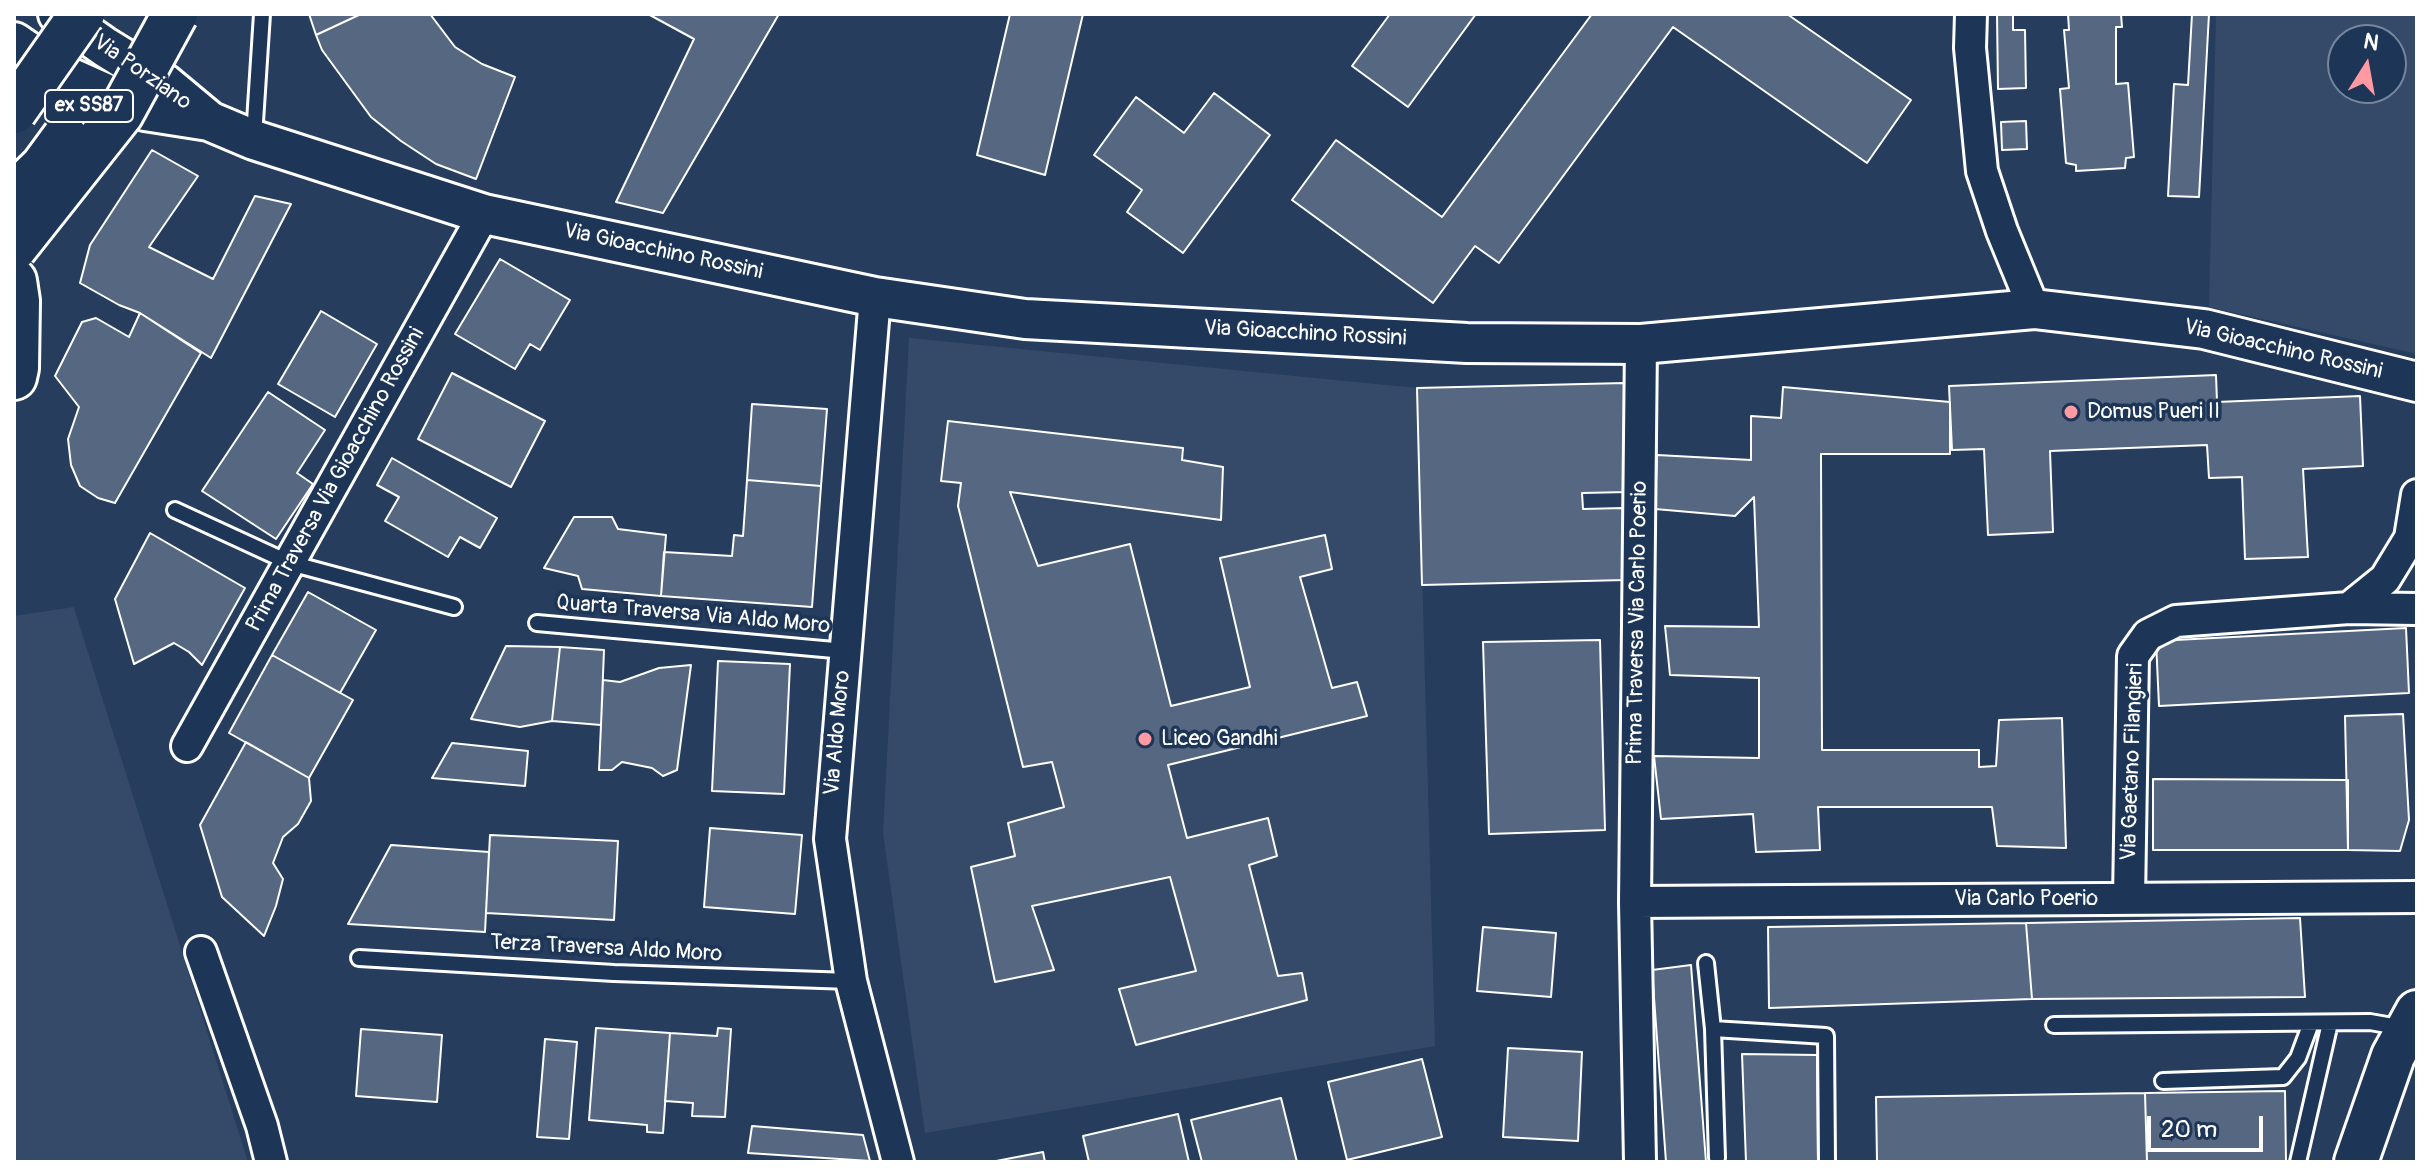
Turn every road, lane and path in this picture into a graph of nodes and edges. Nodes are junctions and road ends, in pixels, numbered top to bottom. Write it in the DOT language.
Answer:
graph roads {
  1 [pos="58,14"];
  2 [pos="68,14"];
  3 [pos="82,14"];
  4 [pos="160,14"];
  5 [pos="175,14"];
  6 [pos="262,14"];
  7 [pos="1971,14"];
  8 [pos="14,42"];
  9 [pos="14,59"];
  10 [pos="14,111"];
  11 [pos="209,121"];
  12 [pos="254,140"];
  13 [pos="14,195"];
  14 [pos="484,214"];
  15 [pos="14,248"];
  16 [pos="14,281"];
  17 [pos="875,297"];
  18 [pos="2034,309"];
  19 [pos="1641,344"];
  20 [pos="15,373"];
  21 [pos="2417,382"];
  22 [pos="2417,495"];
  23 [pos="175,510"];
  24 [pos="290,563"];
  25 [pos="454,607"];
  26 [pos="2349,608"];
  27 [pos="2417,609"];
  28 [pos="537,623"];
  29 [pos="845,651"];
  30 [pos="187,746"];
  31 [pos="2417,897"];
  32 [pos="2129,899"];
  33 [pos="1635,902"];
  34 [pos="201,952"];
  35 [pos="359,958"];
  36 [pos="1706,963"];
  37 [pos="851,981"];
  38 [pos="2413,1020"];
  39 [pos="2311,1023"];
  40 [pos="2330,1023"];
  41 [pos="2054,1025"];
  42 [pos="1713,1029"];
  43 [pos="2163,1081"];
  44 [pos="1717,1158"];
  45 [pos="271,1162"];
  46 [pos="898,1162"];
  47 [pos="1640,1162"];
  48 [pos="1827,1162"];
  49 [pos="2298,1162"];
  50 [pos="2356,1162"];
  1 -- 11 [label="street, Via Porziano"];
  2 -- 9 [label="highway"];
  3 -- 10 [label="highway, ex SS87, bridge"];
  4 -- 13 [label="highway, ex SS87, bridge"];
  5 -- 15 [label="highway, bridge"];
  6 -- 12 [label="lane"];
  7 -- 18 [label="street"];
  8 -- 11 [label="street, Via Porziano"];
  11 -- 12 [label="street, Via Gioacchino Rossini"];
  12 -- 14 [label="street, Via Gioacchino Rossini"];
  14 -- 17 [label="street, Via Gioacchino Rossini"];
  14 -- 24 [label="street, Prima Traversa Via Gioacchino Rossini"];
  16 -- 20 [label="highway"];
  17 -- 19 [label="street, Via Gioacchino Rossini"];
  17 -- 29 [label="street, Via Aldo Moro"];
  18 -- 19 [label="street, Via Gioacchino Rossini"];
  18 -- 21 [label="street, Via Gioacchino Rossini"];
  19 -- 33 [label="street, Prima Traversa Via Carlo Poerio"];
  22 -- 26 [label="street"];
  23 -- 24 [label="lane"];
  24 -- 25 [label="lane"];
  24 -- 30 [label="street, Prima Traversa Via Gioacchino Rossini"];
  26 -- 27 [label="street, Via Gaetano Filangieri"];
  26 -- 32 [label="street, Via Gaetano Filangieri"];
  28 -- 29 [label="lane, Quarta Traversa Via Aldo Moro"];
  29 -- 37 [label="street, Via Aldo Moro"];
  31 -- 32 [label="street, Via Carlo Poerio"];
  32 -- 33 [label="street, Via Carlo Poerio"];
  33 -- 47 [label="street, Prima Traversa Via Carlo Poerio"];
  34 -- 45 [label="street"];
  35 -- 37 [label="lane, Terza Traversa Aldo Moro"];
  36 -- 42 [label="lane"];
  37 -- 46 [label="street, Via Aldo Moro"];
  38 -- 40 [label="lane"];
  38 -- 50 [label="main road"];
  39 -- 40 [label="lane"];
  39 -- 41 [label="lane"];
  39 -- 43 [label="lane"];
  40 -- 49 [label="lane"];
  42 -- 44 [label="lane"];
  42 -- 48 [label="lane"];
}
